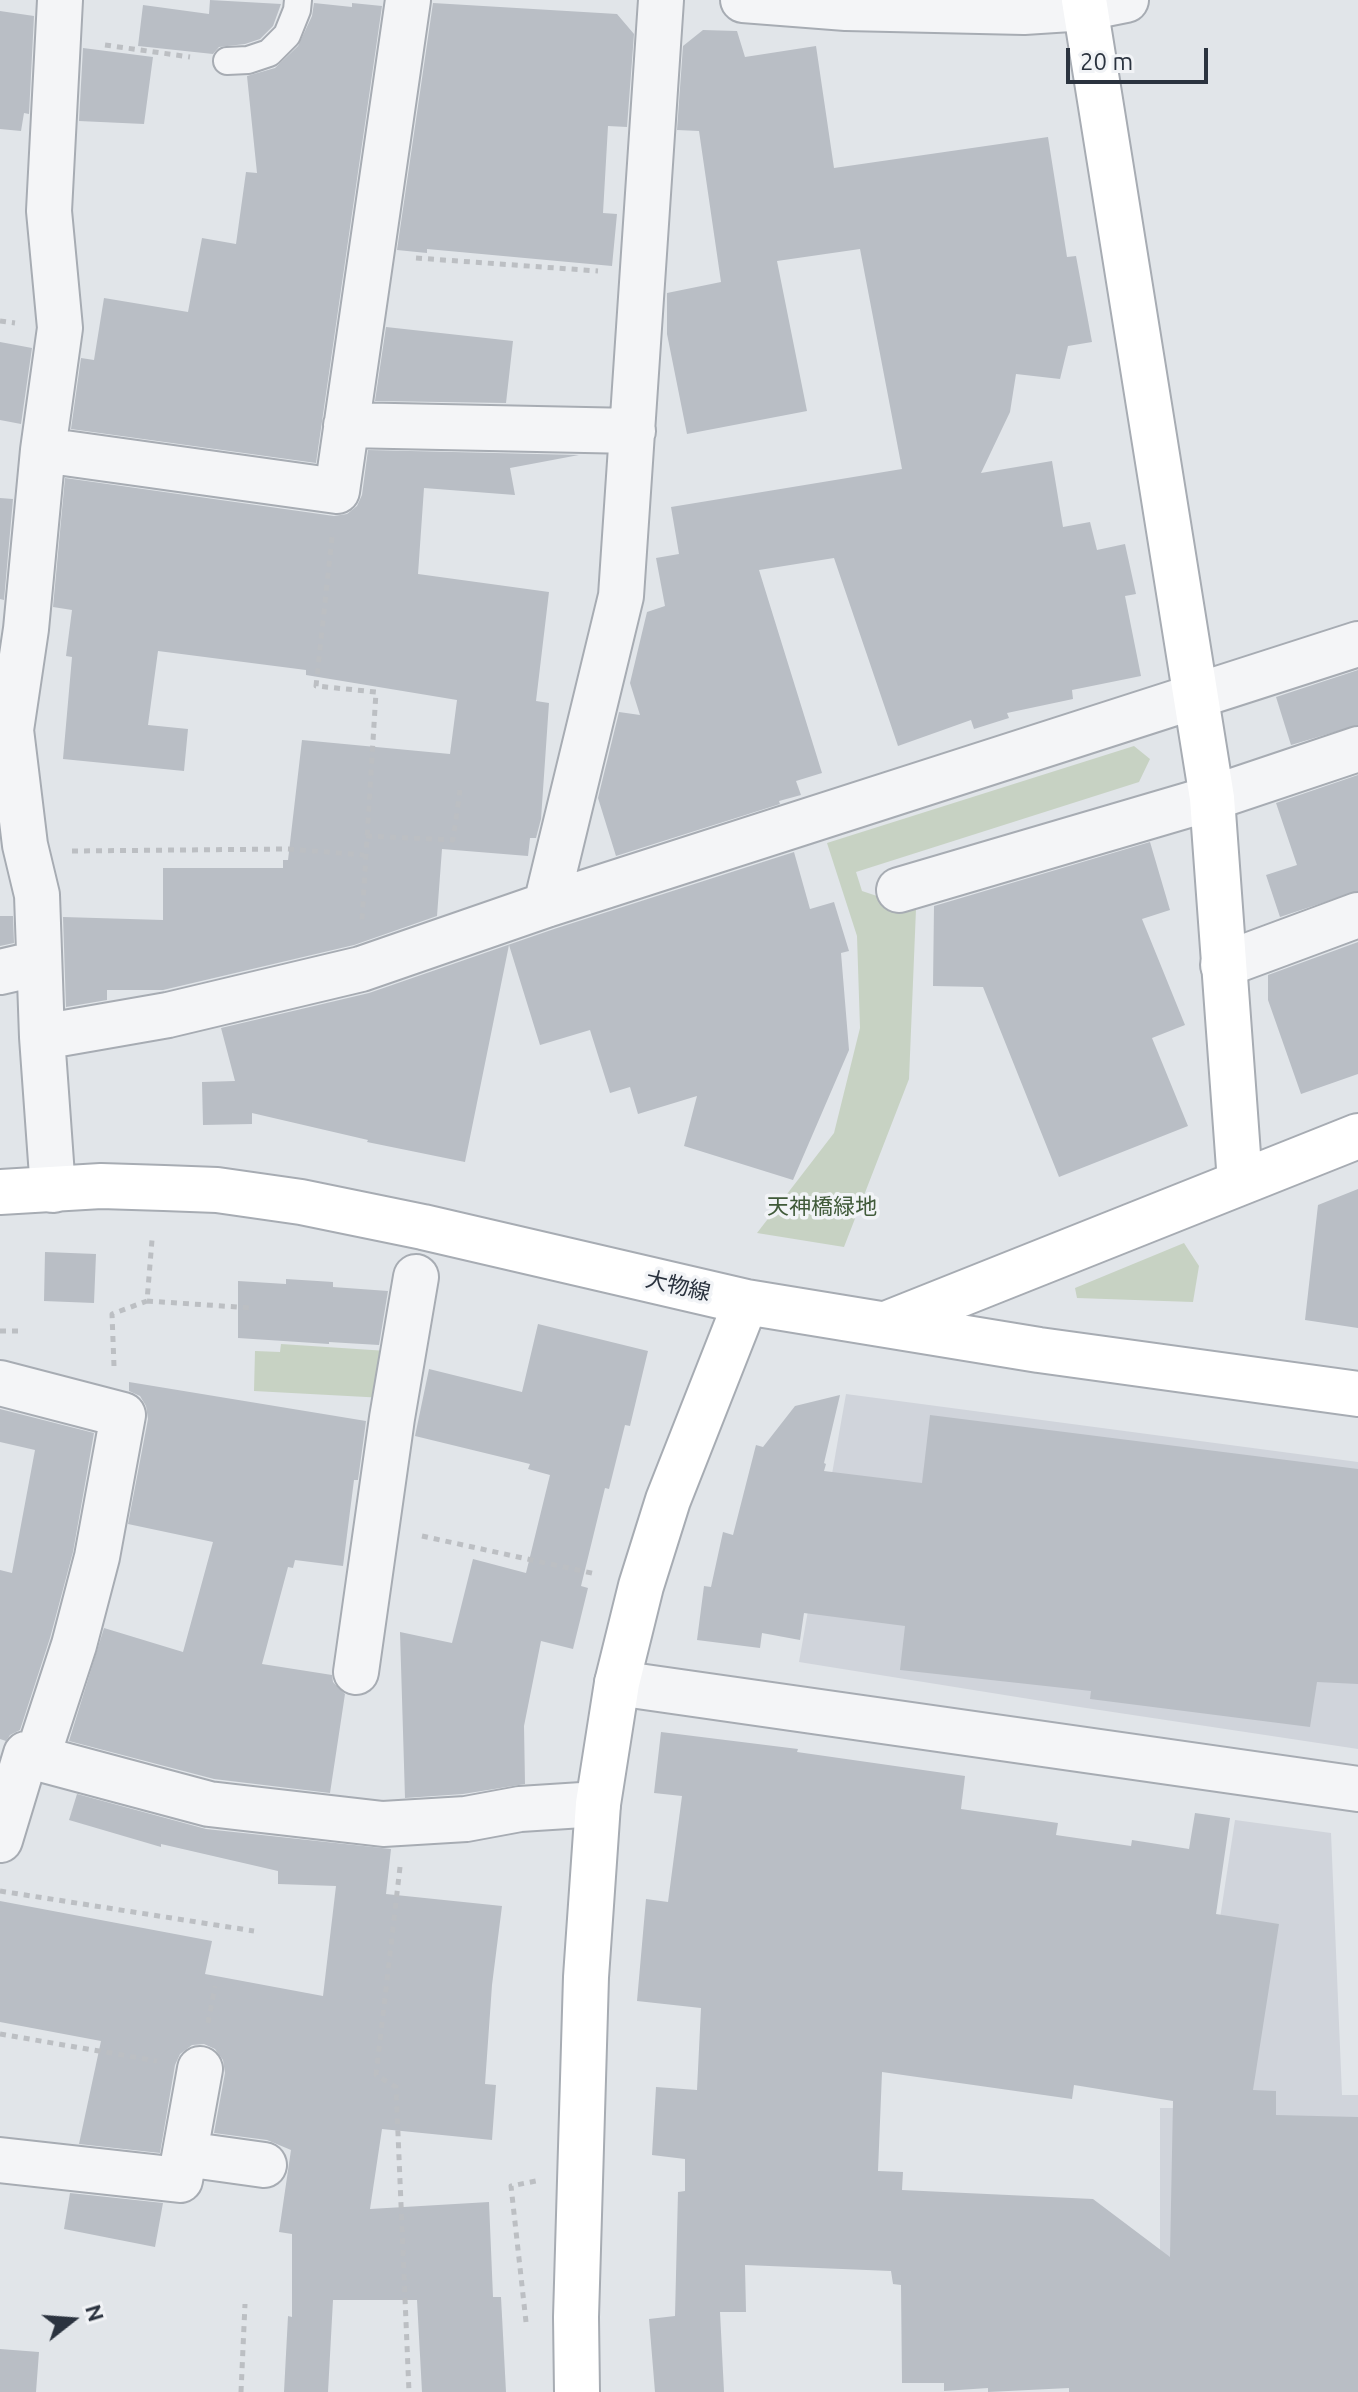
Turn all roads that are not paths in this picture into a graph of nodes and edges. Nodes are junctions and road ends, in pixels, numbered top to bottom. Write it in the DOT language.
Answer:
graph roads {
  1 [pos="298,0"];
  2 [pos="408,0"];
  3 [pos="661,0"];
  4 [pos="743,0"];
  5 [pos="1099,3"];
  6 [pos="846,4"];
  7 [pos="60,20"];
  8 [pos="227,61"];
  9 [pos="346,425"];
  10 [pos="633,431"];
  11 [pos="43,450"];
  12 [pos="13,631"];
  13 [pos="1358,644"];
  14 [pos="1195,696"];
  15 [pos="6,730"];
  16 [pos="1358,749"];
  17 [pos="1212,798"];
  18 [pos="899,890"];
  19 [pos="546,905"];
  20 [pos="1358,915"];
  21 [pos="1223,965"];
  22 [pos="19,968"];
  23 [pos="42,1037"];
  24 [pos="1358,1136"];
  25 [pos="1240,1182"];
  26 [pos="53,1190"];
  27 [pos="0,1192"];
  28 [pos="416,1277"];
  29 [pos="746,1302"];
  30 [pos="886,1324"];
  31 [pos="0,1383"];
  32 [pos="1358,1394"];
  33 [pos="356,1672"];
  34 [pos="617,1683"];
  35 [pos="21,1753"];
  36 [pos="1358,1789"];
  37 [pos="598,1804"];
  38 [pos="0,1840"];
  39 [pos="200,2069"];
  40 [pos="185,2154"];
  41 [pos="0,2160"];
  42 [pos="264,2165"];
  43 [pos="577,2392"];
  1 -- 8 [label="lane"];
  2 -- 9 [label="street"];
  3 -- 10 [label="street"];
  4 -- 6 [label="street"];
  5 -- 6 [label="street"];
  5 -- 14 [label="street"];
  7 -- 11 [label="street"];
  9 -- 10 [label="street"];
  9 -- 11 [label="street"];
  10 -- 19 [label="street"];
  11 -- 12 [label="street"];
  12 -- 15 [label="street"];
  13 -- 14 [label="street"];
  14 -- 17 [label="street"];
  14 -- 19 [label="street"];
  15 -- 22 [label="street"];
  16 -- 17 [label="street"];
  17 -- 18 [label="street"];
  17 -- 21 [label="street"];
  19 -- 23 [label="street"];
  20 -- 21 [label="street"];
  21 -- 25 [label="street"];
  22 -- 23 [label="street"];
  23 -- 26 [label="street"];
  24 -- 25 [label="street"];
  25 -- 30 [label="street"];
  26 -- 27 [label="street, 大物線"];
  26 -- 29 [label="street, 大物線"];
  28 -- 33 [label="street"];
  29 -- 30 [label="street, 大物線"];
  29 -- 34 [label="street"];
  30 -- 32 [label="street, 大物線"];
  31 -- 35 [label="street"];
  34 -- 36 [label="street"];
  34 -- 37 [label="street"];
  35 -- 37 [label="street"];
  35 -- 38 [label="street"];
  37 -- 43 [label="street"];
  39 -- 40 [label="street"];
  40 -- 41 [label="street"];
  40 -- 42 [label="street"];
}
